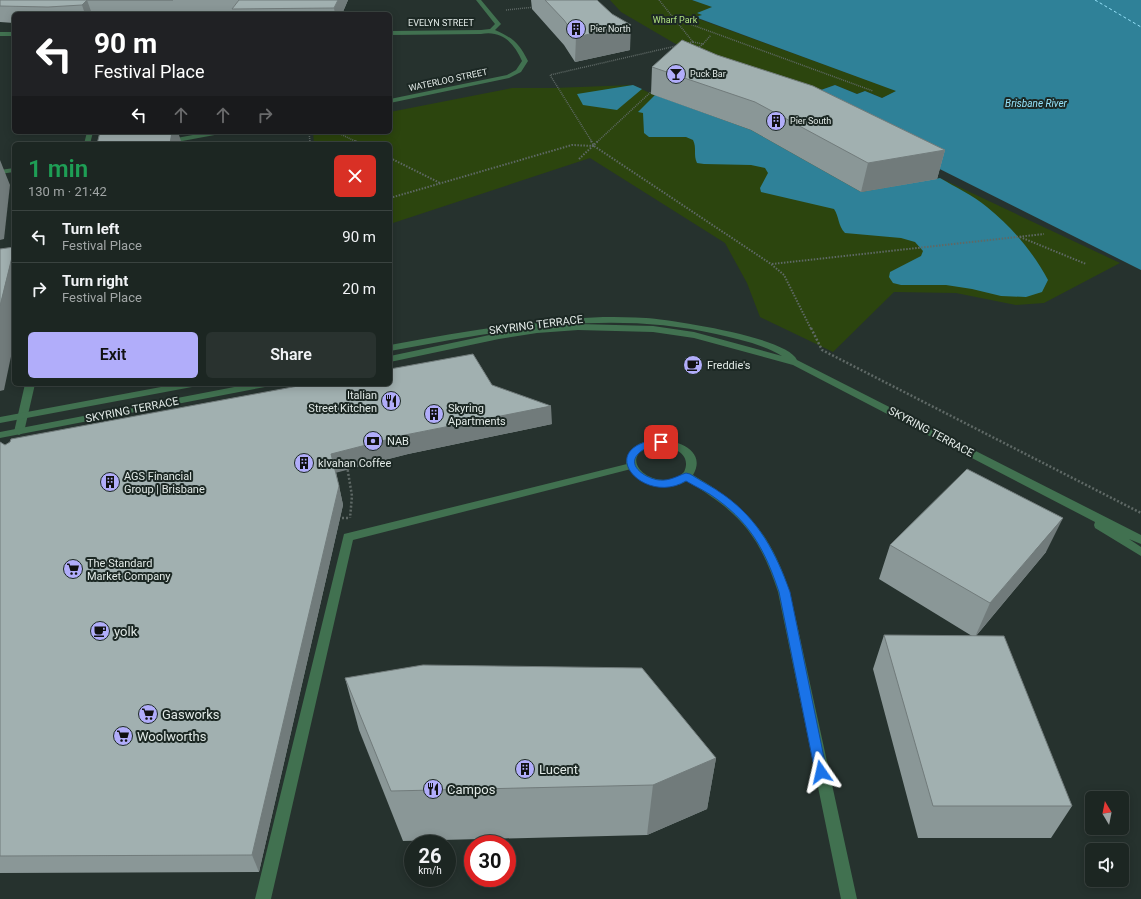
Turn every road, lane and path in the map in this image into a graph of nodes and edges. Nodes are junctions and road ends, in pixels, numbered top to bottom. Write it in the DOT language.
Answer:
graph roads {
  1 [pos="478,0"];
  2 [pos="660,0"];
  3 [pos="535,7"];
  4 [pos="488,12"];
  5 [pos="676,19"];
  6 [pos="492,30"];
  7 [pos="392,33"];
  8 [pos="0,34"];
  9 [pos="12,34"];
  10 [pos="711,35"];
  11 [pos="693,42"];
  12 [pos="685,44"];
  13 [pos="703,44"];
  14 [pos="678,46"];
  15 [pos="697,49"];
  16 [pos="657,87"];
  17 [pos="874,90"];
  18 [pos="392,102"];
  19 [pos="209,134"];
  20 [pos="340,134"];
  21 [pos="166,142"];
  22 [pos="357,142"];
  23 [pos="594,146"];
  24 [pos="392,159"];
  25 [pos="579,159"];
  26 [pos="12,170"];
  27 [pos="0,172"];
  28 [pos="441,183"];
  29 [pos="392,197"];
  30 [pos="1044,234"];
  31 [pos="1020,237"];
  32 [pos="771,264"];
  33 [pos="1086,264"];
  34 [pos="392,348"];
  35 [pos="392,359"];
  36 [pos="796,363"];
  37 [pos="30,386"];
  38 [pos="181,386"];
  39 [pos="254,386"];
  40 [pos="22,416"];
  41 [pos="0,420"];
  42 [pos="19,432"];
  43 [pos="0,436"];
  44 [pos="17,444"];
  45 [pos="346,459"];
  46 [pos="631,466"];
  47 [pos="686,476"];
  48 [pos="1066,503"];
  49 [pos="1141,513"];
  50 [pos="334,518"];
  51 [pos="350,518"];
  52 [pos="348,537"];
  53 [pos="1141,540"];
  54 [pos="1141,552"];
  55 [pos="263,899"];
  56 [pos="849,899"];
  1 -- 4 [label="street"];
  2 -- 5 [label="path"];
  3 -- 4 [label="path"];
  4 -- 6 [label="street"];
  5 -- 11 [label="path"];
  5 -- 17 [label="path"];
  6 -- 7 [label="street, EVELYN STREET"];
  6 -- 18 [label="street, WATERLOO STREET"];
  8 -- 9 [label="street"];
  10 -- 13 [label="path"];
  11 -- 12 [label="path"];
  11 -- 13 [label="path"];
  13 -- 15 [label="path"];
  14 -- 23 [label="path"];
  16 -- 23 [label="path"];
  19 -- 21 [label="street"];
  20 -- 22 [label="path"];
  23 -- 25 [label="path"];
  23 -- 28 [label="path"];
  23 -- 32 [label="path"];
  24 -- 28 [label="path"];
  26 -- 27 [label="street"];
  28 -- 29 [label="path"];
  30 -- 31 [label="path"];
  31 -- 32 [label="path"];
  31 -- 33 [label="path"];
  32 -- 49 [label="path"];
  34 -- 36 [label="street, SKYRING TERRACE"];
  35 -- 36 [label="street, SKYRING TERRACE"];
  36 -- 48 [label="street, SKYRING TERRACE"];
  37 -- 40 [label="street"];
  38 -- 40 [label="street, SKYRING TERRACE"];
  39 -- 42 [label="street, SKYRING TERRACE"];
  40 -- 41 [label="street, SKYRING TERRACE"];
  40 -- 42 [label="street"];
  42 -- 43 [label="street, SKYRING TERRACE"];
  42 -- 44 [label="street"];
  45 -- 51 [label="path"];
  46 -- 47 [label="street"];
  46 -- 47 [label="street"];
  46 -- 52 [label="street"];
  47 -- 56 [label="street"];
  48 -- 53 [label="street, SKYRING TERRACE"];
  48 -- 54 [label="street, SKYRING TERRACE"];
  50 -- 51 [label="path"];
  51 -- 52 [label="path"];
  52 -- 55 [label="street"];
}
